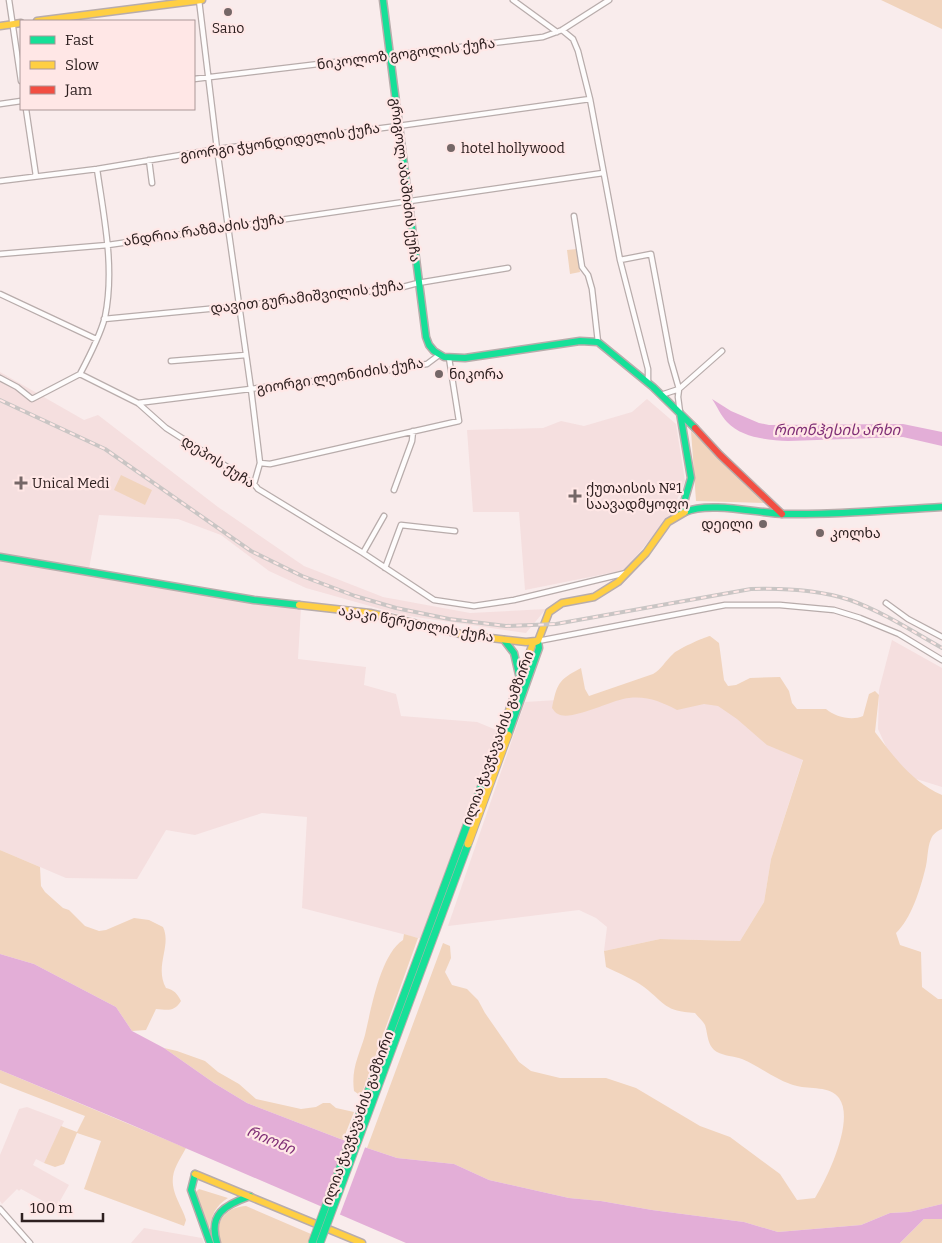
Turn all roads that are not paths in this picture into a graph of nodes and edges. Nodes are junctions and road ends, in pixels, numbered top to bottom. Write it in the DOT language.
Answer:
graph roads {
  1 [pos="9,0"];
  2 [pos="200,0"];
  3 [pos="383,0"];
  4 [pos="513,0"];
  5 [pos="609,0"];
  6 [pos="45,20"];
  7 [pos="20,23"];
  8 [pos="13,24"];
  9 [pos="0,26"];
  10 [pos="560,31"];
  11 [pos="389,56"];
  12 [pos="20,73"];
  13 [pos="209,77"];
  14 [pos="195,79"];
  15 [pos="590,100"];
  16 [pos="20,101"];
  17 [pos="0,104"];
  18 [pos="26,110"];
  19 [pos="398,126"];
  20 [pos="217,149"];
  21 [pos="149,160"];
  22 [pos="97,169"];
  23 [pos="603,172"];
  24 [pos="36,176"];
  25 [pos="0,181"];
  26 [pos="152,183"];
  27 [pos="407,201"];
  28 [pos="574,216"];
  29 [pos="228,226"];
  30 [pos="108,244"];
  31 [pos="0,254"];
  32 [pos="620,260"];
  33 [pos="508,268"];
  34 [pos="418,283"];
  35 [pos="0,294"];
  36 [pos="239,306"];
  37 [pos="104,318"];
  38 [pos="96,339"];
  39 [pos="598,342"];
  40 [pos="722,351"];
  41 [pos="246,355"];
  42 [pos="439,355"];
  43 [pos="449,358"];
  44 [pos="170,361"];
  45 [pos="80,374"];
  46 [pos="0,378"];
  47 [pos="648,383"];
  48 [pos="679,388"];
  49 [pos="252,389"];
  50 [pos="661,395"];
  51 [pos="138,403"];
  52 [pos="680,412"];
  53 [pos="413,431"];
  54 [pos="260,463"];
  55 [pos="254,484"];
  56 [pos="394,490"];
  57 [pos="942,507"];
  58 [pos="681,513"];
  59 [pos="782,514"];
  60 [pos="384,516"];
  61 [pos="455,531"];
  62 [pos="363,553"];
  63 [pos="0,556"];
  64 [pos="385,568"];
  65 [pos="627,573"];
  66 [pos="886,603"];
  67 [pos="942,637"];
  68 [pos="504,640"];
  69 [pos="538,641"];
  70 [pos="942,660"];
  71 [pos="520,678"];
  72 [pos="505,734"];
  73 [pos="250,1196"];
  74 [pos="0,1209"];
  75 [pos="30,1243"];
  76 [pos="210,1243"];
  77 [pos="216,1243"];
  78 [pos="312,1243"];
  79 [pos="320,1243"];
  80 [pos="362,1243"];
  1 -- 8 [label="street"];
  2 -- 6 [label="main road"];
  2 -- 13 [label="street"];
  3 -- 11 [label="main road, გრიგოლ აბაშიძის ქუჩა"];
  4 -- 10 [label="street"];
  5 -- 10 [label="street, ნიკოლოზ გოგოლის ქუჩა"];
  7 -- 8 [label="main road"];
  8 -- 9 [label="main road"];
  8 -- 12 [label="street"];
  10 -- 11 [label="street, ნიკოლოზ გოგოლის ქუჩა"];
  10 -- 15 [label="street"];
  11 -- 13 [label="street, ნიკოლოზ გოგოლის ქუჩა"];
  11 -- 19 [label="main road, გრიგოლ აბაშიძის ქუჩა"];
  13 -- 14 [label="street, ნიკოლოზ გოგოლის ქუჩა"];
  13 -- 20 [label="street"];
  15 -- 19 [label="street, გიორგი ჭყონდიდელის ქუჩა"];
  15 -- 23 [label="street"];
  16 -- 17 [label="street"];
  18 -- 24 [label="street"];
  19 -- 20 [label="street, გიორგი ჭყონდიდელის ქუჩა"];
  19 -- 27 [label="main road, გრიგოლ აბაშიძის ქუჩა"];
  20 -- 21 [label="street, გიორგი ჭყონდიდელის ქუჩა"];
  20 -- 29 [label="street"];
  21 -- 22 [label="street, გიორგი ჭყონდიდელის ქუჩა"];
  21 -- 26 [label="street"];
  22 -- 24 [label="street, გიორგი ჭყონდიდელის ქუჩა"];
  22 -- 30 [label="street"];
  23 -- 27 [label="street, ანდრია რაზმაძის ქუჩა"];
  23 -- 32 [label="street"];
  24 -- 25 [label="street, გიორგი ჭყონდიდელის ქუჩა"];
  27 -- 29 [label="street, ანდრია რაზმაძის ქუჩა"];
  27 -- 34 [label="main road, გრიგოლ აბაშიძის ქუჩა"];
  28 -- 39 [label="street"];
  29 -- 30 [label="street, ანდრია რაზმაძის ქუჩა"];
  29 -- 36 [label="street"];
  30 -- 31 [label="street, ანდრია რაზმაძის ქუჩა"];
  30 -- 37 [label="street"];
  32 -- 47 [label="street"];
  32 -- 48 [label="street"];
  33 -- 34 [label="street, დავით გურამიშვილის ქუჩა"];
  34 -- 36 [label="street, დავით გურამიშვილის ქუჩა"];
  34 -- 42 [label="main road, გრიგოლ აბაშიძის ქუჩა"];
  35 -- 38 [label="street"];
  36 -- 37 [label="street, დავით გურამიშვილის ქუჩა"];
  36 -- 41 [label="street"];
  37 -- 38 [label="street"];
  38 -- 45 [label="street"];
  39 -- 43 [label="main road, გიორგი ლეონიძის ქუჩა"];
  39 -- 47 [label="main road"];
  40 -- 48 [label="street"];
  41 -- 44 [label="street"];
  41 -- 49 [label="street"];
  42 -- 43 [label="main road, გიორგი ლეონიძის ქუჩა"];
  42 -- 49 [label="street, გიორგი ლეონიძის ქუჩა"];
  43 -- 53 [label="street"];
  45 -- 46 [label="street"];
  45 -- 51 [label="street, დეპოს ქუჩა"];
  47 -- 50 [label="main road"];
  48 -- 50 [label="street"];
  48 -- 52 [label="street"];
  49 -- 51 [label="street, გიორგი ლეონიძის ქუჩა"];
  49 -- 54 [label="street"];
  50 -- 52 [label="main road"];
  51 -- 55 [label="street, დეპოს ქუჩა"];
  52 -- 58 [label="main road"];
  52 -- 59 [label="main road"];
  53 -- 54 [label="street"];
  53 -- 56 [label="street"];
  54 -- 55 [label="street"];
  55 -- 62 [label="street, დეპოს ქუჩა"];
  57 -- 59 [label="main road"];
  58 -- 59 [label="main road"];
  58 -- 65 [label="main road"];
  60 -- 62 [label="street"];
  61 -- 64 [label="street"];
  62 -- 64 [label="street, დეპოს ქუჩა"];
  63 -- 68 [label="main road, აკაკი წერეთლის ქუჩა"];
  64 -- 65 [label="street, დეპოს ქუჩა"];
  65 -- 69 [label="main road"];
  66 -- 67 [label="street"];
  68 -- 69 [label="main road, აკაკი წერეთლის ქუჩა"];
  68 -- 71 [label="main road"];
  69 -- 70 [label="street, აკაკი წერეთლის ქუჩა"];
  69 -- 71 [label="main road, ილია ჭავჭავაძის გამზირი"];
  69 -- 72 [label="main road, ილია ჭავჭავაძის გამზირი"];
  71 -- 72 [label="main road, ილია ჭავჭავაძის გამზირი"];
  72 -- 78 [label="main road, ილია ჭავჭავაძის გამზირი, bridge"];
  72 -- 79 [label="main road, ილია ჭავჭავაძის გამზირი, bridge"];
  73 -- 76 [label="main road"];
  73 -- 77 [label="main road"];
  73 -- 80 [label="main road"];
  74 -- 75 [label="street"];
}
